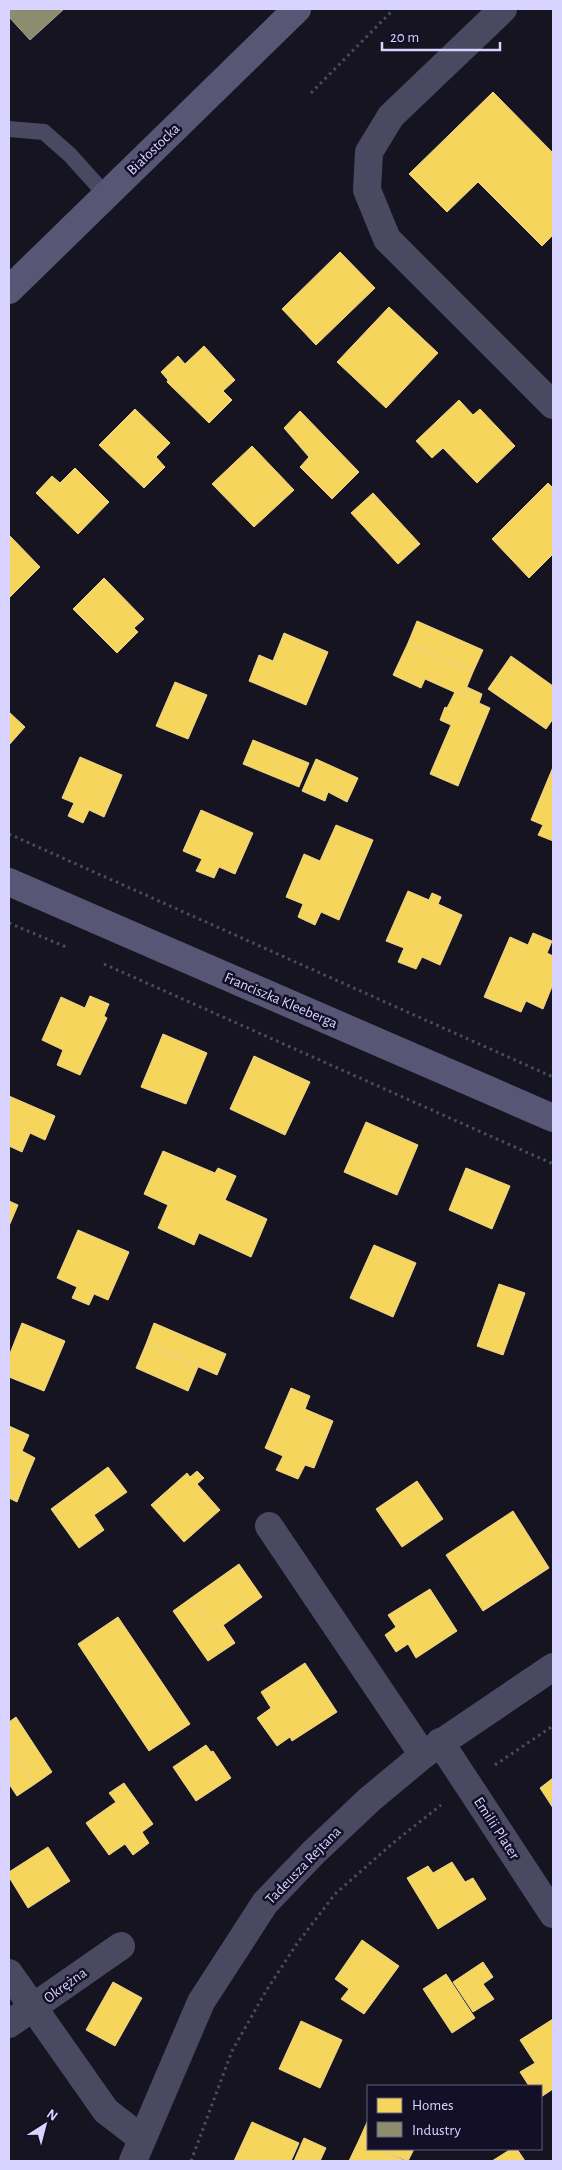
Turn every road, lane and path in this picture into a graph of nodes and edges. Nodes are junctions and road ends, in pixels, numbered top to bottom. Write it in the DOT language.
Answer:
graph roads {
  1 [pos="297,9"];
  2 [pos="394,9"];
  3 [pos="503,9"];
  4 [pos="311,93"];
  5 [pos="9,128"];
  6 [pos="106,195"];
  7 [pos="9,290"];
  8 [pos="553,405"];
  9 [pos="9,834"];
  10 [pos="9,882"];
  11 [pos="9,923"];
  12 [pos="73,950"];
  13 [pos="100,962"];
  14 [pos="553,1077"];
  15 [pos="553,1118"];
  16 [pos="553,1164"];
  17 [pos="270,1526"];
  18 [pos="553,1667"];
  19 [pos="553,1726"];
  20 [pos="432,1749"];
  21 [pos="468,1784"];
  22 [pos="553,1914"];
  23 [pos="121,1946"];
  24 [pos="9,1973"];
  25 [pos="33,2009"];
  26 [pos="9,2024"];
  27 [pos="137,2150"];
  28 [pos="192,2161"];
  1 -- 6 [label="street, Białostocka"];
  2 -- 4 [label="path"];
  3 -- 8 [label="street"];
  5 -- 6 [label="lane"];
  6 -- 7 [label="street, Białostocka"];
  9 -- 14 [label="path"];
  10 -- 15 [label="street, Franciszka Kleeberga"];
  11 -- 12 [label="path"];
  13 -- 16 [label="path"];
  17 -- 20 [label="street, Emilii Plater"];
  18 -- 20 [label="street, Tadeusza Rejtana"];
  19 -- 21 [label="path"];
  20 -- 21 [label="street, Emilii Plater"];
  20 -- 27 [label="street, Tadeusza Rejtana"];
  21 -- 22 [label="street, Emilii Plater"];
  21 -- 28 [label="path"];
  23 -- 25 [label="street, Okrężna"];
  24 -- 25 [label="street, Tadeusza Rejtana"];
  25 -- 26 [label="street, Okrężna"];
  25 -- 27 [label="street, Tadeusza Rejtana"];
}
